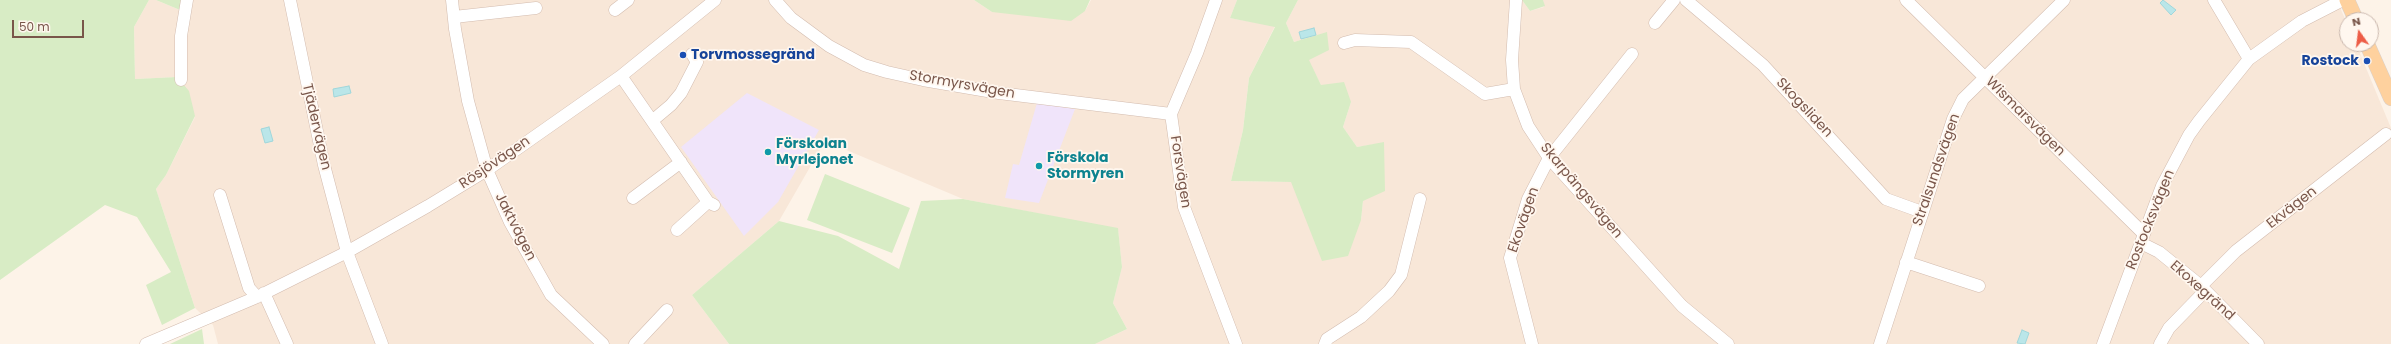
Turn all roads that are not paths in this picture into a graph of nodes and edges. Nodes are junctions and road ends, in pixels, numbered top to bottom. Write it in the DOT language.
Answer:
graph roads {
  1 [pos="187,0"];
  2 [pos="290,0"];
  3 [pos="452,0"];
  4 [pos="628,0"];
  5 [pos="715,0"];
  6 [pos="775,0"];
  7 [pos="1216,0"];
  8 [pos="1516,0"];
  9 [pos="1674,0"];
  10 [pos="1686,0"];
  11 [pos="1906,0"];
  12 [pos="2064,0"];
  13 [pos="2214,0"];
  14 [pos="2343,0"];
  15 [pos="2347,0"];
  16 [pos="536,8"];
  17 [pos="615,10"];
  18 [pos="2352,12"];
  19 [pos="454,17"];
  20 [pos="1655,23"];
  21 [pos="1344,44"];
  22 [pos="2371,52"];
  23 [pos="692,54"];
  24 [pos="1632,54"];
  25 [pos="2249,59"];
  26 [pos="621,76"];
  27 [pos="1984,76"];
  28 [pos="181,80"];
  29 [pos="1514,89"];
  30 [pos="2391,98"];
  31 [pos="1171,114"];
  32 [pos="652,121"];
  33 [pos="2386,134"];
  34 [pos="1549,158"];
  35 [pos="681,162"];
  36 [pos="487,170"];
  37 [pos="220,195"];
  38 [pos="633,198"];
  39 [pos="1420,199"];
  40 [pos="1922,212"];
  41 [pos="676,230"];
  42 [pos="2143,238"];
  43 [pos="347,252"];
  44 [pos="1906,262"];
  45 [pos="1980,286"];
  46 [pos="2203,288"];
  47 [pos="260,295"];
  48 [pos="667,310"];
  49 [pos="146,344"];
  50 [pos="287,344"];
  51 [pos="382,344"];
  52 [pos="603,344"];
  53 [pos="635,344"];
  54 [pos="1236,344"];
  55 [pos="1325,344"];
  56 [pos="1532,344"];
  57 [pos="1728,344"];
  58 [pos="1880,344"];
  59 [pos="2103,344"];
  60 [pos="2160,344"];
  61 [pos="2258,344"];
  1 -- 28 [label="street"];
  2 -- 43 [label="street, Tjädervägen"];
  3 -- 19 [label="street, Jaktvägen"];
  4 -- 17 [label="street"];
  5 -- 26 [label="street, Rösjövägen"];
  6 -- 31 [label="street, Stormyrsvägen"];
  7 -- 31 [label="street"];
  8 -- 29 [label="street, Skarpängsvägen"];
  9 -- 20 [label="street"];
  10 -- 40 [label="street, Skogsliden"];
  11 -- 27 [label="street, Wismarsvägen"];
  12 -- 27 [label="street, Stralsundsvägen"];
  13 -- 25 [label="street"];
  14 -- 25 [label="street, Rostocksvägen"];
  15 -- 18 [label="main road"];
  16 -- 19 [label="street"];
  19 -- 36 [label="street, Jaktvägen"];
  21 -- 29 [label="street"];
  22 -- 30 [label="main road"];
  23 -- 32 [label="street"];
  24 -- 34 [label="street, Ekovägen"];
  25 -- 42 [label="street, Rostocksvägen"];
  26 -- 32 [label="street"];
  26 -- 36 [label="street, Rösjövägen"];
  27 -- 40 [label="street, Stralsundsvägen"];
  27 -- 42 [label="street, Wismarsvägen"];
  29 -- 34 [label="street, Skarpängsvägen"];
  31 -- 54 [label="street, Forsvägen"];
  32 -- 35 [label="street"];
  33 -- 46 [label="street, Ekvägen"];
  34 -- 56 [label="street, Ekovägen"];
  34 -- 57 [label="street, Skarpängsvägen"];
  35 -- 38 [label="street"];
  35 -- 41 [label="street"];
  36 -- 43 [label="street, Rösjövägen"];
  36 -- 52 [label="street, Jaktvägen"];
  37 -- 47 [label="street"];
  39 -- 55 [label="street"];
  40 -- 44 [label="street, Stralsundsvägen"];
  42 -- 46 [label="street, Ekoxegränd"];
  42 -- 59 [label="street, Rostocksvägen"];
  43 -- 47 [label="street, Rösjövägen"];
  43 -- 51 [label="street, Tjädervägen"];
  44 -- 45 [label="street"];
  44 -- 58 [label="street, Stralsundsvägen"];
  46 -- 60 [label="street, Ekvägen"];
  46 -- 61 [label="street, Ekoxegränd"];
  47 -- 49 [label="street, Rösjövägen"];
  47 -- 50 [label="street"];
  48 -- 53 [label="street"];
}
